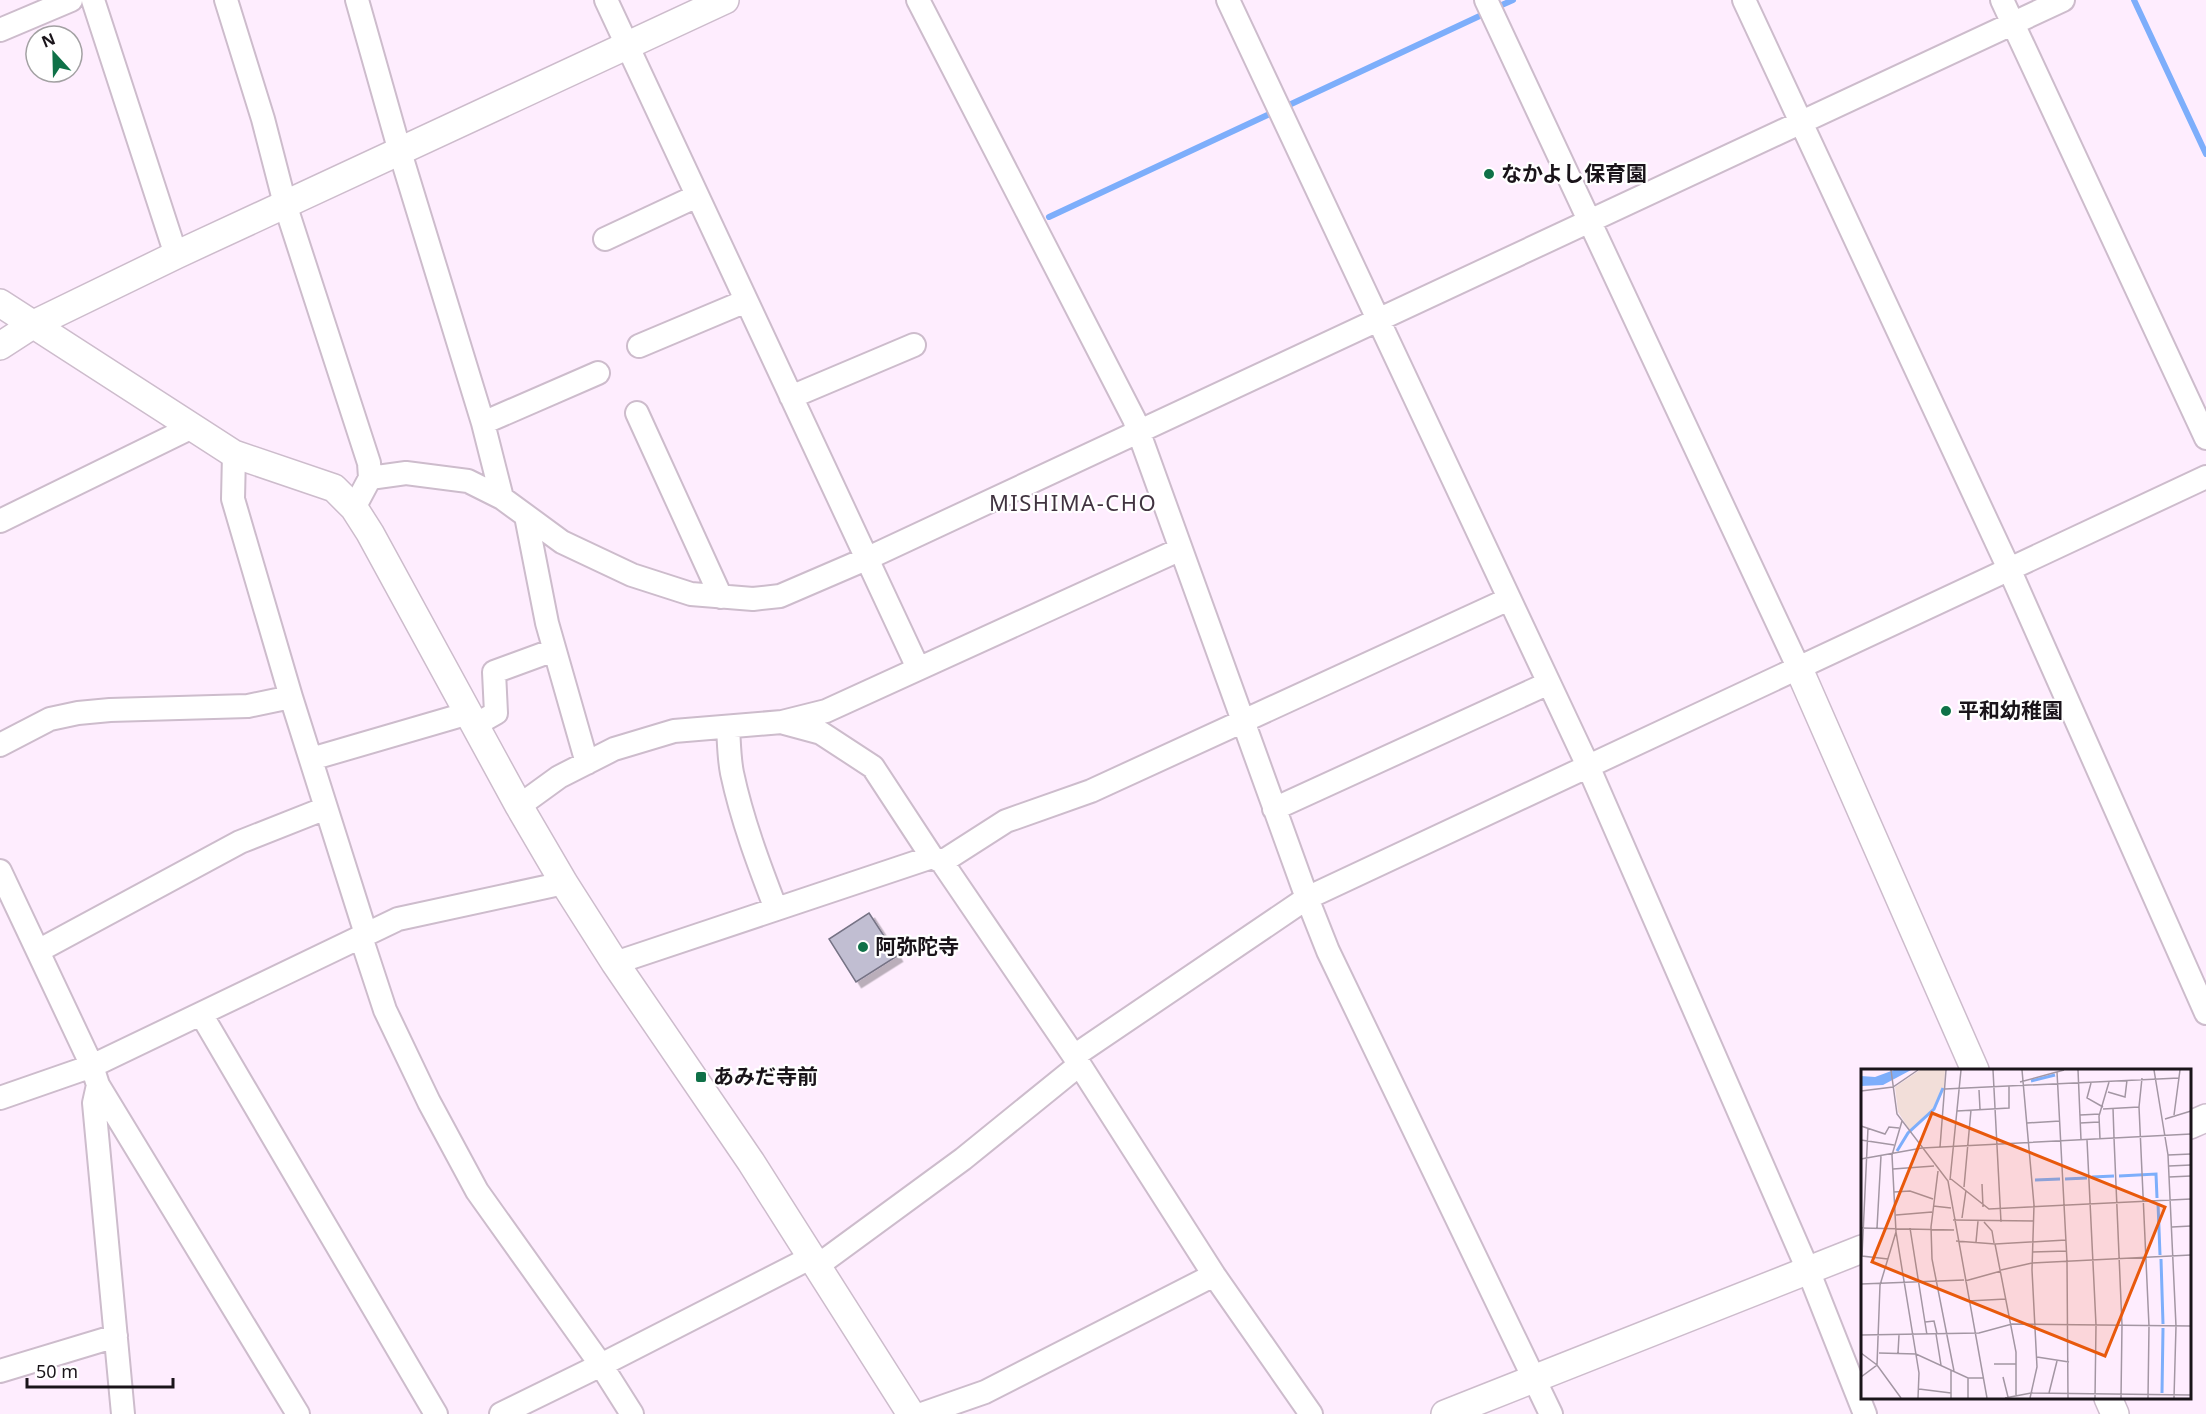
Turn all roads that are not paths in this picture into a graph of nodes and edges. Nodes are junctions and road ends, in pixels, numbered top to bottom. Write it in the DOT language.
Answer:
graph roads {
  1 [pos="71,0"];
  2 [pos="93,0"];
  3 [pos="226,0"];
  4 [pos="357,0"];
  5 [pos="606,0"];
  6 [pos="724,0"];
  7 [pos="918,0"];
  8 [pos="1228,0"];
  9 [pos="1486,0"];
  10 [pos="1744,0"];
  11 [pos="2002,0"];
  12 [pos="2063,0"];
  13 [pos="2013,23"];
  14 [pos="0,30"];
  15 [pos="627,45"];
  16 [pos="1801,122"];
  17 [pos="400,152"];
  18 [pos="697,196"];
  19 [pos="285,204"];
  20 [pos="1589,221"];
  21 [pos="605,239"];
  22 [pos="176,255"];
  23 [pos="746,301"];
  24 [pos="0,303"];
  25 [pos="1378,320"];
  26 [pos="33,324"];
  27 [pos="914,345"];
  28 [pos="0,346"];
  29 [pos="639,346"];
  30 [pos="598,373"];
  31 [pos="791,397"];
  32 [pos="637,413"];
  33 [pos="483,423"];
  34 [pos="192,428"];
  35 [pos="1138,431"];
  36 [pos="2206,438"];
  37 [pos="234,454"];
  38 [pos="2206,477"];
  39 [pos="370,478"];
  40 [pos="502,498"];
  41 [pos="354,508"];
  42 [pos="526,516"];
  43 [pos="0,521"];
  44 [pos="1181,549"];
  45 [pos="866,559"];
  46 [pos="2010,571"];
  47 [pos="721,597"];
  48 [pos="1509,599"];
  49 [pos="554,650"];
  50 [pos="918,668"];
  51 [pos="1799,669"];
  52 [pos="1549,683"];
  53 [pos="291,697"];
  54 [pos="472,719"];
  55 [pos="782,722"];
  56 [pos="1243,722"];
  57 [pos="728,727"];
  58 [pos="0,745"];
  59 [pos="311,759"];
  60 [pos="587,763"];
  61 [pos="1588,766"];
  62 [pos="519,806"];
  63 [pos="326,808"];
  64 [pos="1274,809"];
  65 [pos="937,859"];
  66 [pos="0,871"];
  67 [pos="564,883"];
  68 [pos="1307,898"];
  69 [pos="776,909"];
  70 [pos="364,935"];
  71 [pos="38,951"];
  72 [pos="615,963"];
  73 [pos="2206,1013"];
  74 [pos="201,1014"];
  75 [pos="1077,1061"];
  76 [pos="1974,1069"];
  77 [pos="95,1075"];
  78 [pos="0,1098"];
  79 [pos="2206,1118"];
  80 [pos="2191,1125"];
  81 [pos="1861,1250"];
  82 [pos="815,1261"];
  83 [pos="1808,1270"];
  84 [pos="1214,1275"];
  85 [pos="116,1336"];
  86 [pos="601,1365"];
  87 [pos="0,1371"];
  88 [pos="1534,1379"];
  89 [pos="2108,1399"];
  90 [pos="123,1414"];
  91 [pos="298,1414"];
  92 [pos="436,1414"];
  93 [pos="501,1414"];
  94 [pos="632,1414"];
  95 [pos="910,1414"];
  96 [pos="922,1414"];
  97 [pos="1311,1414"];
  98 [pos="1445,1414"];
  99 [pos="1551,1414"];
  100 [pos="1865,1414"];
  101 [pos="2115,1414"];
  1 -- 14 [label="street"];
  2 -- 22 [label="street"];
  3 -- 19 [label="street"];
  4 -- 17 [label="street"];
  5 -- 15 [label="street"];
  6 -- 15 [label="street"];
  7 -- 35 [label="street"];
  8 -- 25 [label="street"];
  9 -- 20 [label="street"];
  10 -- 16 [label="street"];
  11 -- 13 [label="street"];
  12 -- 13 [label="street"];
  13 -- 16 [label="street"];
  13 -- 36 [label="street"];
  15 -- 17 [label="street"];
  15 -- 18 [label="street"];
  16 -- 20 [label="street"];
  16 -- 46 [label="street"];
  17 -- 19 [label="street"];
  17 -- 33 [label="street"];
  18 -- 21 [label="street"];
  18 -- 23 [label="street"];
  19 -- 22 [label="street"];
  19 -- 39 [label="street"];
  20 -- 25 [label="street"];
  20 -- 51 [label="street"];
  22 -- 26 [label="street"];
  23 -- 29 [label="street"];
  23 -- 31 [label="street"];
  24 -- 26 [label="street"];
  25 -- 35 [label="street"];
  25 -- 48 [label="street"];
  26 -- 28 [label="street"];
  26 -- 34 [label="street"];
  27 -- 31 [label="street"];
  30 -- 33 [label="street"];
  31 -- 45 [label="street"];
  32 -- 47 [label="street"];
  33 -- 40 [label="street"];
  34 -- 37 [label="street"];
  34 -- 43 [label="street"];
  35 -- 44 [label="street"];
  35 -- 45 [label="street"];
  37 -- 41 [label="street"];
  37 -- 53 [label="street"];
  38 -- 46 [label="street"];
  39 -- 40 [label="street"];
  39 -- 41 [label="street"];
  40 -- 42 [label="street"];
  41 -- 54 [label="street"];
  42 -- 47 [label="street"];
  42 -- 49 [label="street"];
  44 -- 50 [label="street"];
  44 -- 56 [label="street"];
  45 -- 47 [label="street"];
  45 -- 50 [label="street"];
  46 -- 51 [label="street"];
  46 -- 73 [label="street"];
  48 -- 52 [label="street"];
  48 -- 56 [label="street"];
  49 -- 54 [label="street"];
  49 -- 60 [label="street"];
  50 -- 55 [label="street"];
  51 -- 61 [label="street"];
  51 -- 76 [label="street"];
  52 -- 61 [label="street"];
  52 -- 64 [label="street"];
  53 -- 58 [label="street"];
  53 -- 59 [label="street"];
  54 -- 59 [label="street"];
  54 -- 62 [label="street"];
  55 -- 57 [label="street"];
  55 -- 65 [label="street"];
  56 -- 64 [label="street"];
  56 -- 65 [label="street"];
  57 -- 60 [label="street"];
  57 -- 69 [label="street"];
  59 -- 63 [label="street"];
  60 -- 62 [label="street"];
  61 -- 68 [label="street"];
  61 -- 83 [label="street"];
  62 -- 67 [label="street"];
  63 -- 70 [label="street"];
  63 -- 71 [label="street"];
  64 -- 68 [label="street"];
  65 -- 69 [label="street"];
  65 -- 75 [label="street"];
  66 -- 71 [label="street"];
  67 -- 70 [label="street"];
  67 -- 72 [label="street"];
  68 -- 75 [label="street"];
  68 -- 88 [label="street"];
  69 -- 72 [label="street"];
  70 -- 74 [label="street"];
  70 -- 86 [label="street"];
  71 -- 77 [label="street"];
  72 -- 82 [label="street"];
  74 -- 77 [label="street"];
  74 -- 92 [label="street"];
  75 -- 82 [label="street"];
  75 -- 84 [label="street"];
  77 -- 78 [label="street"];
  77 -- 85 [label="street"];
  77 -- 91 [label="street"];
  79 -- 80 [label="street"];
  81 -- 83 [label="street"];
  82 -- 86 [label="street"];
  82 -- 95 [label="street"];
  83 -- 88 [label="street"];
  83 -- 100 [label="street"];
  84 -- 96 [label="street"];
  84 -- 97 [label="street"];
  85 -- 87 [label="street"];
  85 -- 90 [label="street"];
  86 -- 93 [label="street"];
  86 -- 94 [label="street"];
  88 -- 98 [label="street"];
  88 -- 99 [label="street"];
  89 -- 101 [label="street"];
}
